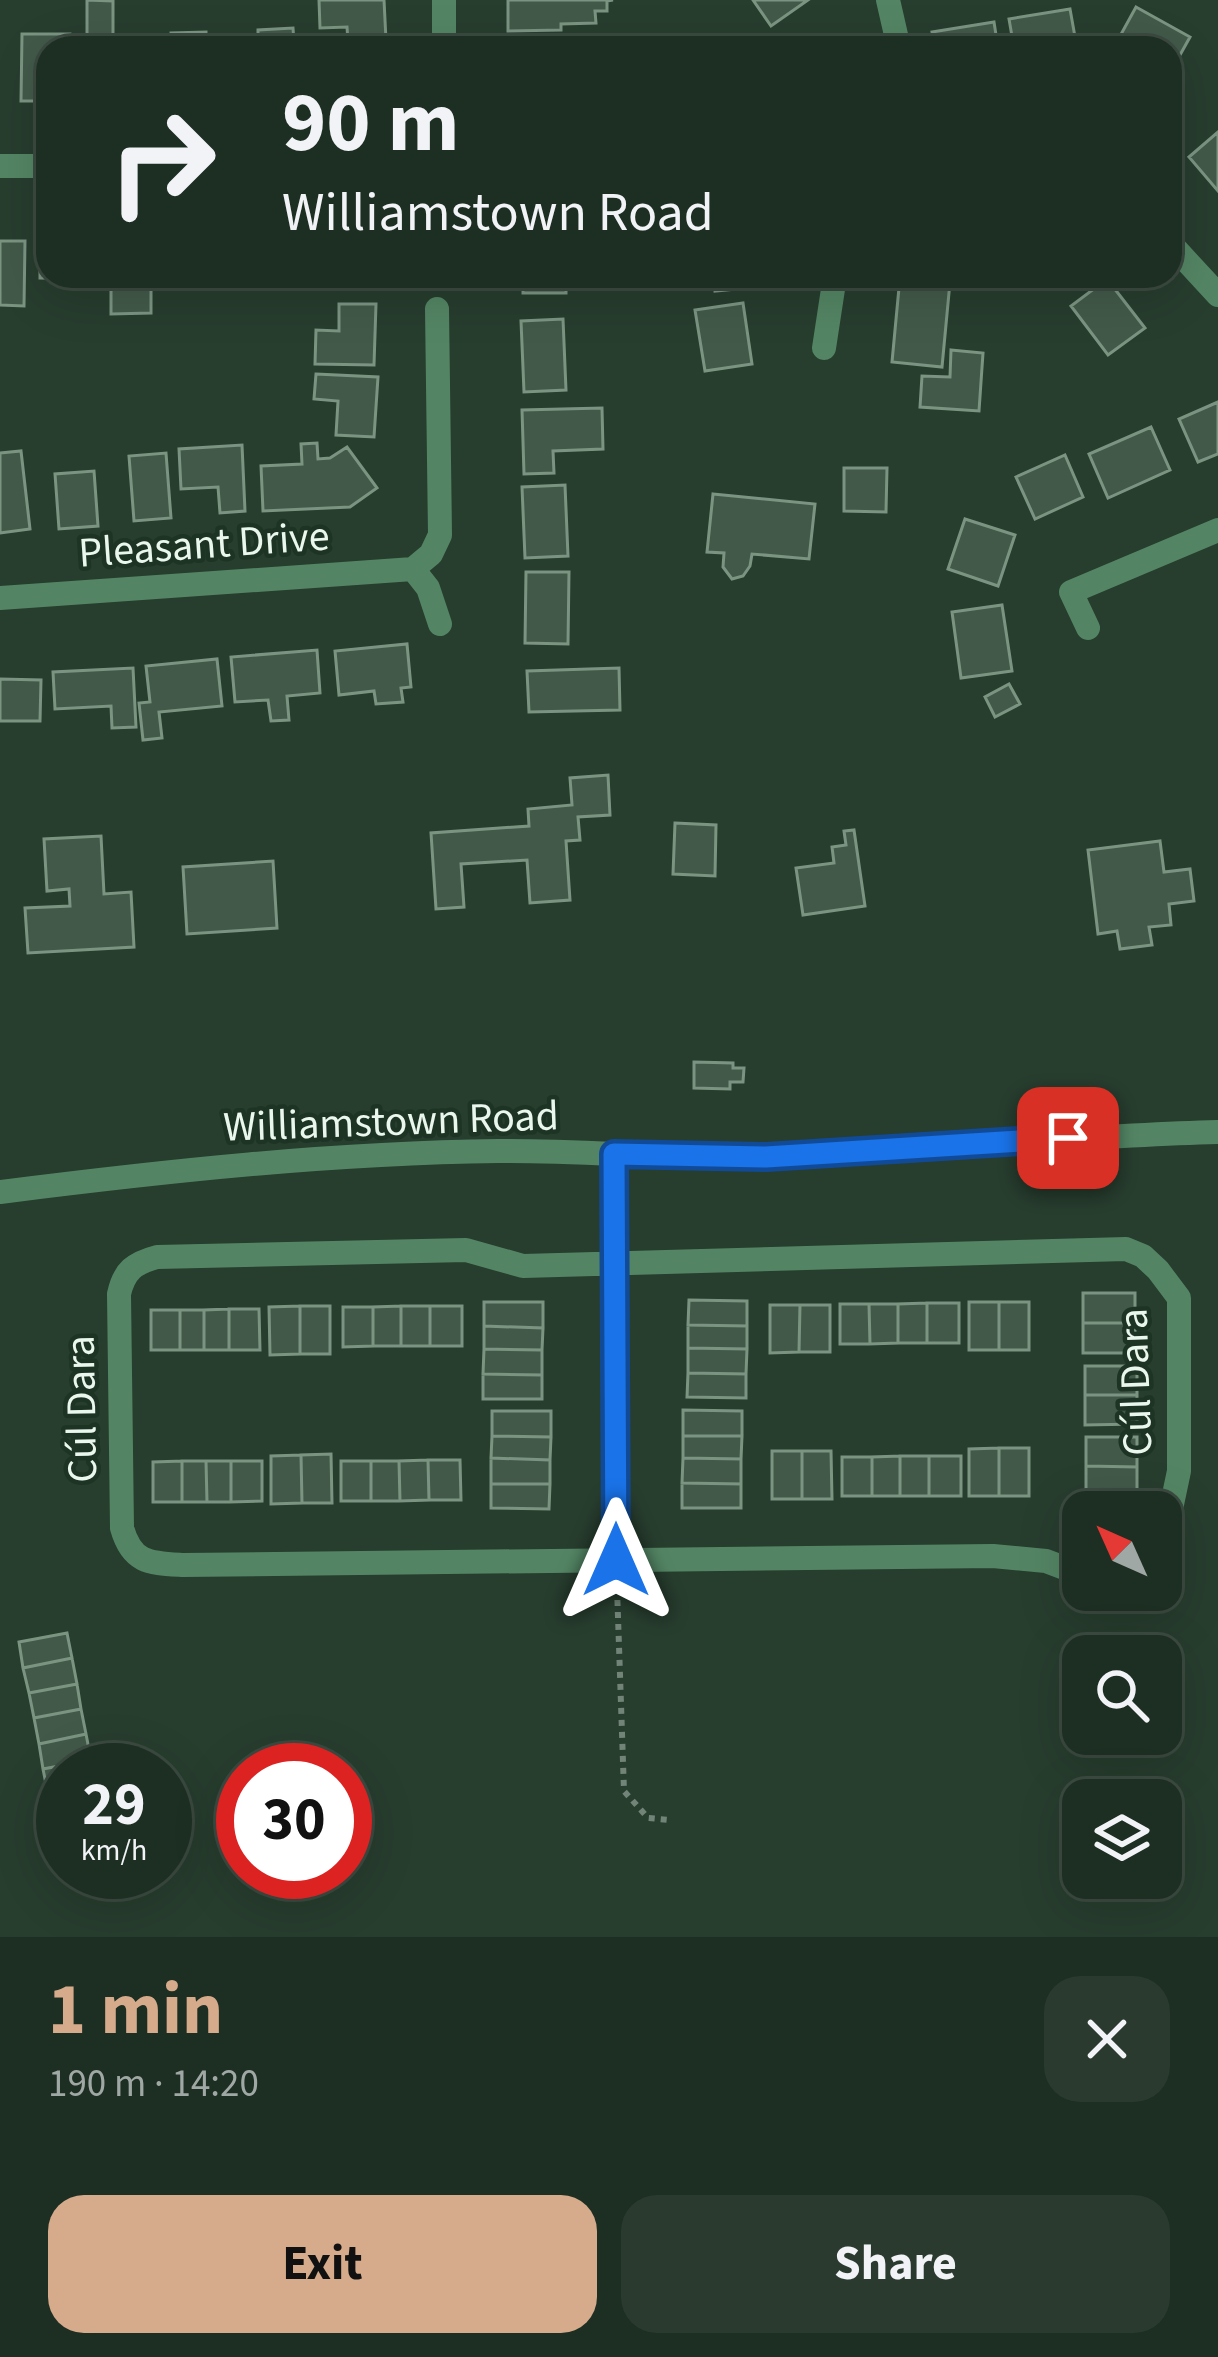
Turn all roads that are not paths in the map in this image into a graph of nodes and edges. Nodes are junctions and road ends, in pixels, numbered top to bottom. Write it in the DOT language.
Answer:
graph roads {
  1 [pos="443,0"];
  2 [pos="888,0"];
  3 [pos="444,36"];
  4 [pos="896,36"];
  5 [pos="0,166"];
  6 [pos="36,166"];
  7 [pos="1182,256"];
  8 [pos="833,288"];
  9 [pos="1218,295"];
  10 [pos="437,309"];
  11 [pos="824,347"];
  12 [pos="1218,530"];
  13 [pos="413,569"];
  14 [pos="0,598"];
  15 [pos="440,624"];
  16 [pos="1088,628"];
  17 [pos="1218,1132"];
  18 [pos="614,1154"];
  19 [pos="0,1192"];
  20 [pos="615,1263"];
  21 [pos="1175,1491"];
  22 [pos="616,1560"];
  23 [pos="1062,1567"];
  1 -- 3 [label="street"];
  2 -- 4 [label="street"];
  5 -- 6 [label="street"];
  7 -- 9 [label="street"];
  8 -- 11 [label="street"];
  10 -- 13 [label="street"];
  12 -- 16 [label="street"];
  13 -- 14 [label="street, Pleasant Drive"];
  13 -- 15 [label="street"];
  17 -- 18 [label="street, Williamstown Road"];
  18 -- 19 [label="street, Williamstown Road"];
  18 -- 20 [label="street"];
  20 -- 21 [label="street, Cúl Dara"];
  20 -- 22 [label="street"];
  20 -- 22 [label="street, Cúl Dara"];
  22 -- 23 [label="street, Cúl Dara"];
}
